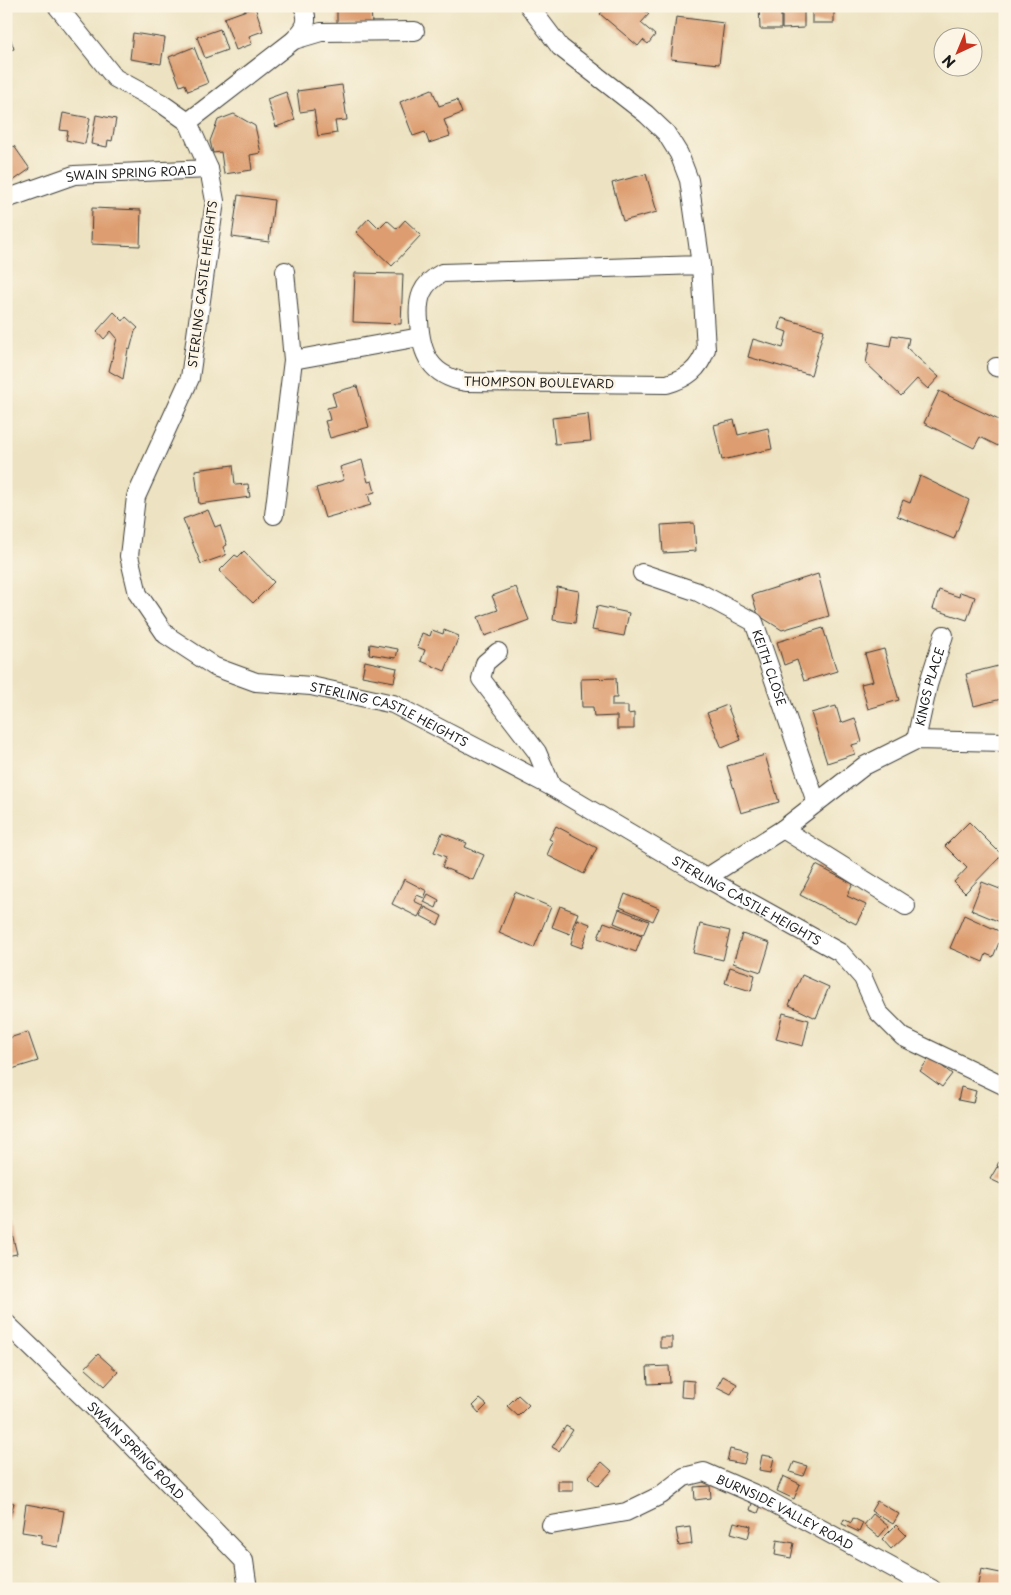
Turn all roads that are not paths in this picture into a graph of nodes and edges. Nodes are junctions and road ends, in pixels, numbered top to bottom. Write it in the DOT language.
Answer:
graph roads {
  1 [pos="57,6"];
  2 [pos="303,6"];
  3 [pos="529,6"];
  4 [pos="415,31"];
  5 [pos="294,40"];
  6 [pos="188,122"];
  7 [pos="209,169"];
  8 [pos="6,199"];
  9 [pos="701,265"];
  10 [pos="285,271"];
  11 [pos="420,337"];
  12 [pos="293,360"];
  13 [pos="274,515"];
  14 [pos="642,573"];
  15 [pos="944,635"];
  16 [pos="498,652"];
  17 [pos="916,740"];
  18 [pos="1005,742"];
  19 [pos="552,787"];
  20 [pos="816,802"];
  21 [pos="783,829"];
  22 [pos="706,878"];
  23 [pos="906,906"];
  24 [pos="1005,1086"];
  25 [pos="6,1323"];
  26 [pos="551,1525"];
  27 [pos="248,1589"];
  28 [pos="932,1589"];
  1 -- 6 [label="street"];
  2 -- 5 [label="street"];
  3 -- 9 [label="street, THOMPSON BOULEVARD"];
  4 -- 5 [label="street"];
  5 -- 6 [label="street"];
  6 -- 7 [label="street, SWAIN SPRING ROAD"];
  7 -- 8 [label="street, SWAIN SPRING ROAD"];
  7 -- 19 [label="street, STERLING CASTLE HEIGHTS"];
  9 -- 11 [label="street, THOMPSON BOULEVARD"];
  9 -- 11 [label="street, THOMPSON BOULEVARD"];
  10 -- 12 [label="street"];
  11 -- 12 [label="street"];
  12 -- 13 [label="street"];
  14 -- 20 [label="street, KEITH CLOSE"];
  15 -- 17 [label="street, KINGS PLACE"];
  16 -- 19 [label="street"];
  17 -- 18 [label="street"];
  17 -- 20 [label="street"];
  19 -- 22 [label="street, STERLING CASTLE HEIGHTS"];
  20 -- 21 [label="street"];
  21 -- 22 [label="street"];
  21 -- 23 [label="street"];
  22 -- 24 [label="street, STERLING CASTLE HEIGHTS"];
  25 -- 27 [label="street, SWAIN SPRING ROAD"];
  26 -- 28 [label="street, BURNSIDE VALLEY ROAD"];
}
